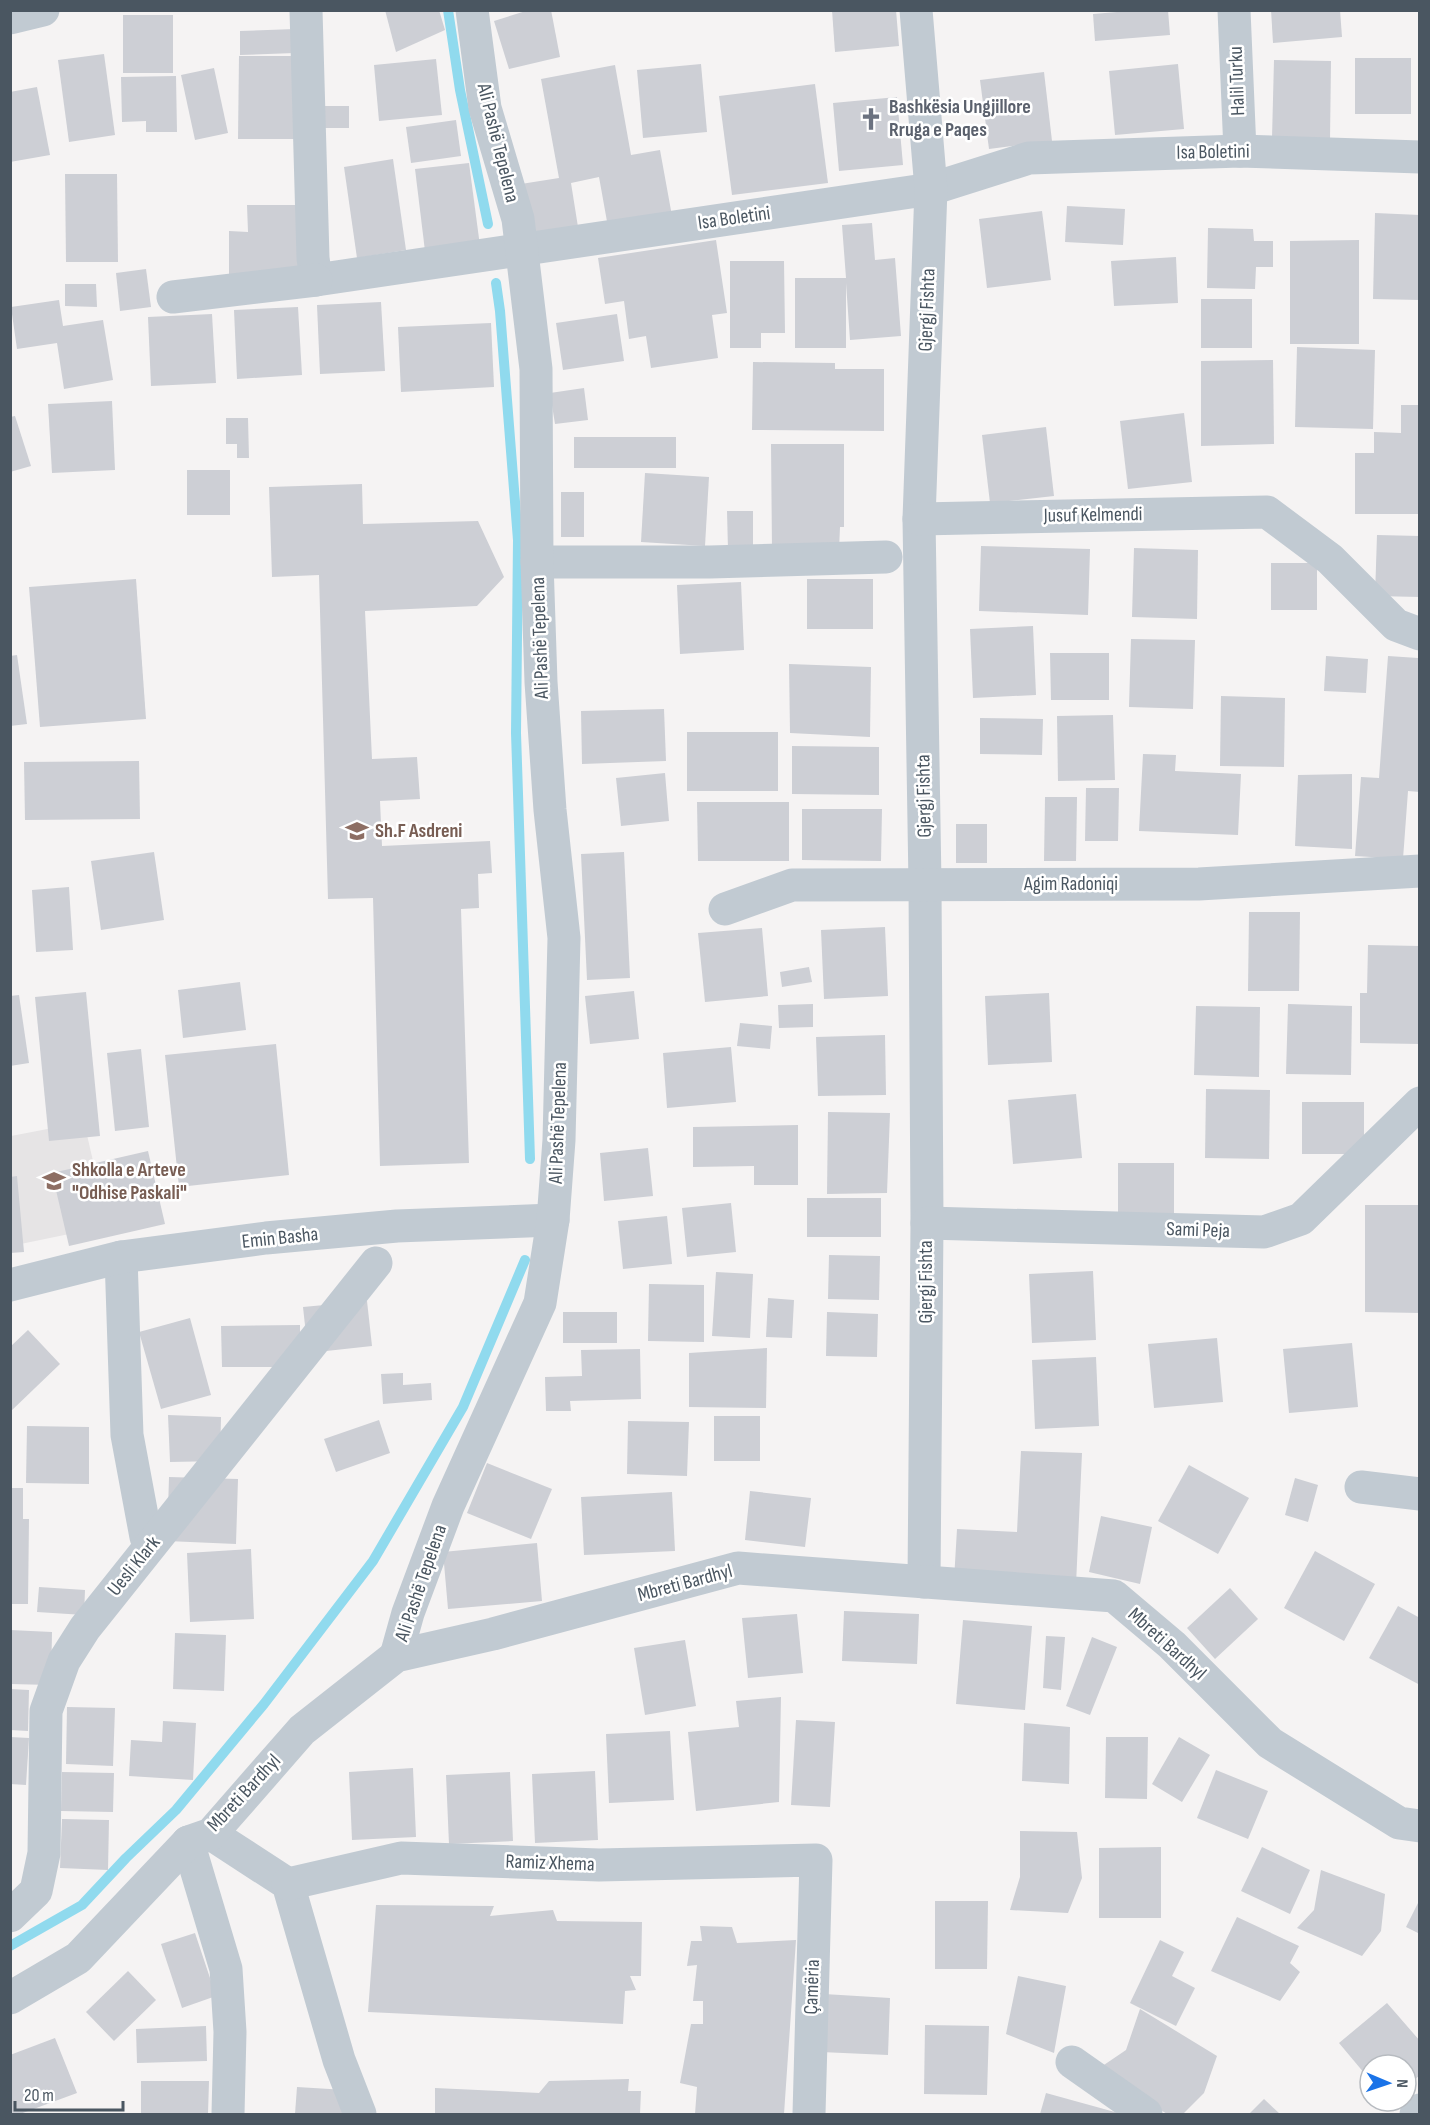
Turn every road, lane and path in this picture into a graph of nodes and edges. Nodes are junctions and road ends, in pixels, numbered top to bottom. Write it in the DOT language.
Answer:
graph roads {
  1 [pos="43,10"];
  2 [pos="306,10"];
  3 [pos="472,10"];
  4 [pos="916,10"];
  5 [pos="1234,10"];
  6 [pos="10,18"];
  7 [pos="1240,150"];
  8 [pos="1419,157"];
  9 [pos="931,189"];
  10 [pos="520,249"];
  11 [pos="316,280"];
  12 [pos="173,297"];
  13 [pos="919,519"];
  14 [pos="886,556"];
  15 [pos="537,562"];
  16 [pos="1419,634"];
  17 [pos="1419,872"];
  18 [pos="925,884"];
  19 [pos="725,909"];
  20 [pos="1419,1103"];
  21 [pos="553,1220"];
  22 [pos="927,1222"];
  23 [pos="121,1257"];
  24 [pos="376,1263"];
  25 [pos="10,1285"];
  26 [pos="1361,1487"];
  27 [pos="1419,1494"];
  28 [pos="146,1537"];
  29 [pos="924,1582"];
  30 [pos="396,1656"];
  31 [pos="1419,1826"];
  32 [pos="200,1838"];
  33 [pos="816,1860"];
  34 [pos="288,1884"];
  35 [pos="10,1916"];
  36 [pos="10,1998"];
  37 [pos="1072,2062"];
  38 [pos="1419,2110"];
  39 [pos="228,2115"];
  40 [pos="360,2115"];
  41 [pos="810,2115"];
  42 [pos="1146,2115"];
  43 [pos="1416,2115"];
  1 -- 6 [label="street"];
  2 -- 11 [label="street"];
  3 -- 10 [label="street, Ali Pashë Tepelena"];
  4 -- 9 [label="street, Gjergj Fishta"];
  5 -- 7 [label="street, Halil Turku"];
  7 -- 8 [label="street, Isa Boletini"];
  7 -- 9 [label="street, Isa Boletini"];
  9 -- 10 [label="street, Isa Boletini"];
  9 -- 13 [label="street, Gjergj Fishta"];
  10 -- 11 [label="street, Isa Boletini"];
  10 -- 15 [label="street, Ali Pashë Tepelena"];
  11 -- 12 [label="street, Isa Boletini"];
  13 -- 16 [label="street, Jusuf Kelmendi"];
  13 -- 18 [label="street, Gjergj Fishta"];
  14 -- 15 [label="street, Ali Pashë Tepelena"];
  15 -- 21 [label="street, Ali Pashë Tepelena"];
  17 -- 18 [label="street, Agim Radoniqi"];
  18 -- 19 [label="street, Agim Radoniqi"];
  18 -- 22 [label="street, Gjergj Fishta"];
  20 -- 22 [label="street, Sami Peja"];
  21 -- 23 [label="street, Emin Basha"];
  21 -- 30 [label="street, Ali Pashë Tepelena"];
  22 -- 29 [label="street, Gjergj Fishta"];
  23 -- 25 [label="street, Emin Basha"];
  23 -- 28 [label="street"];
  24 -- 35 [label="street, Uesli Klark"];
  26 -- 27 [label="street"];
  29 -- 30 [label="street, Mbreti Bardhyl"];
  29 -- 31 [label="street, Mbreti Bardhyl"];
  30 -- 32 [label="street, Mbreti Bardhyl"];
  32 -- 34 [label="street"];
  32 -- 36 [label="street, Mbreti Bardhyl"];
  32 -- 39 [label="street"];
  33 -- 34 [label="street, Ramiz Xhema"];
  33 -- 41 [label="street, Çamëria"];
  34 -- 40 [label="street"];
  37 -- 42 [label="street"];
  38 -- 43 [label="street"];
}
